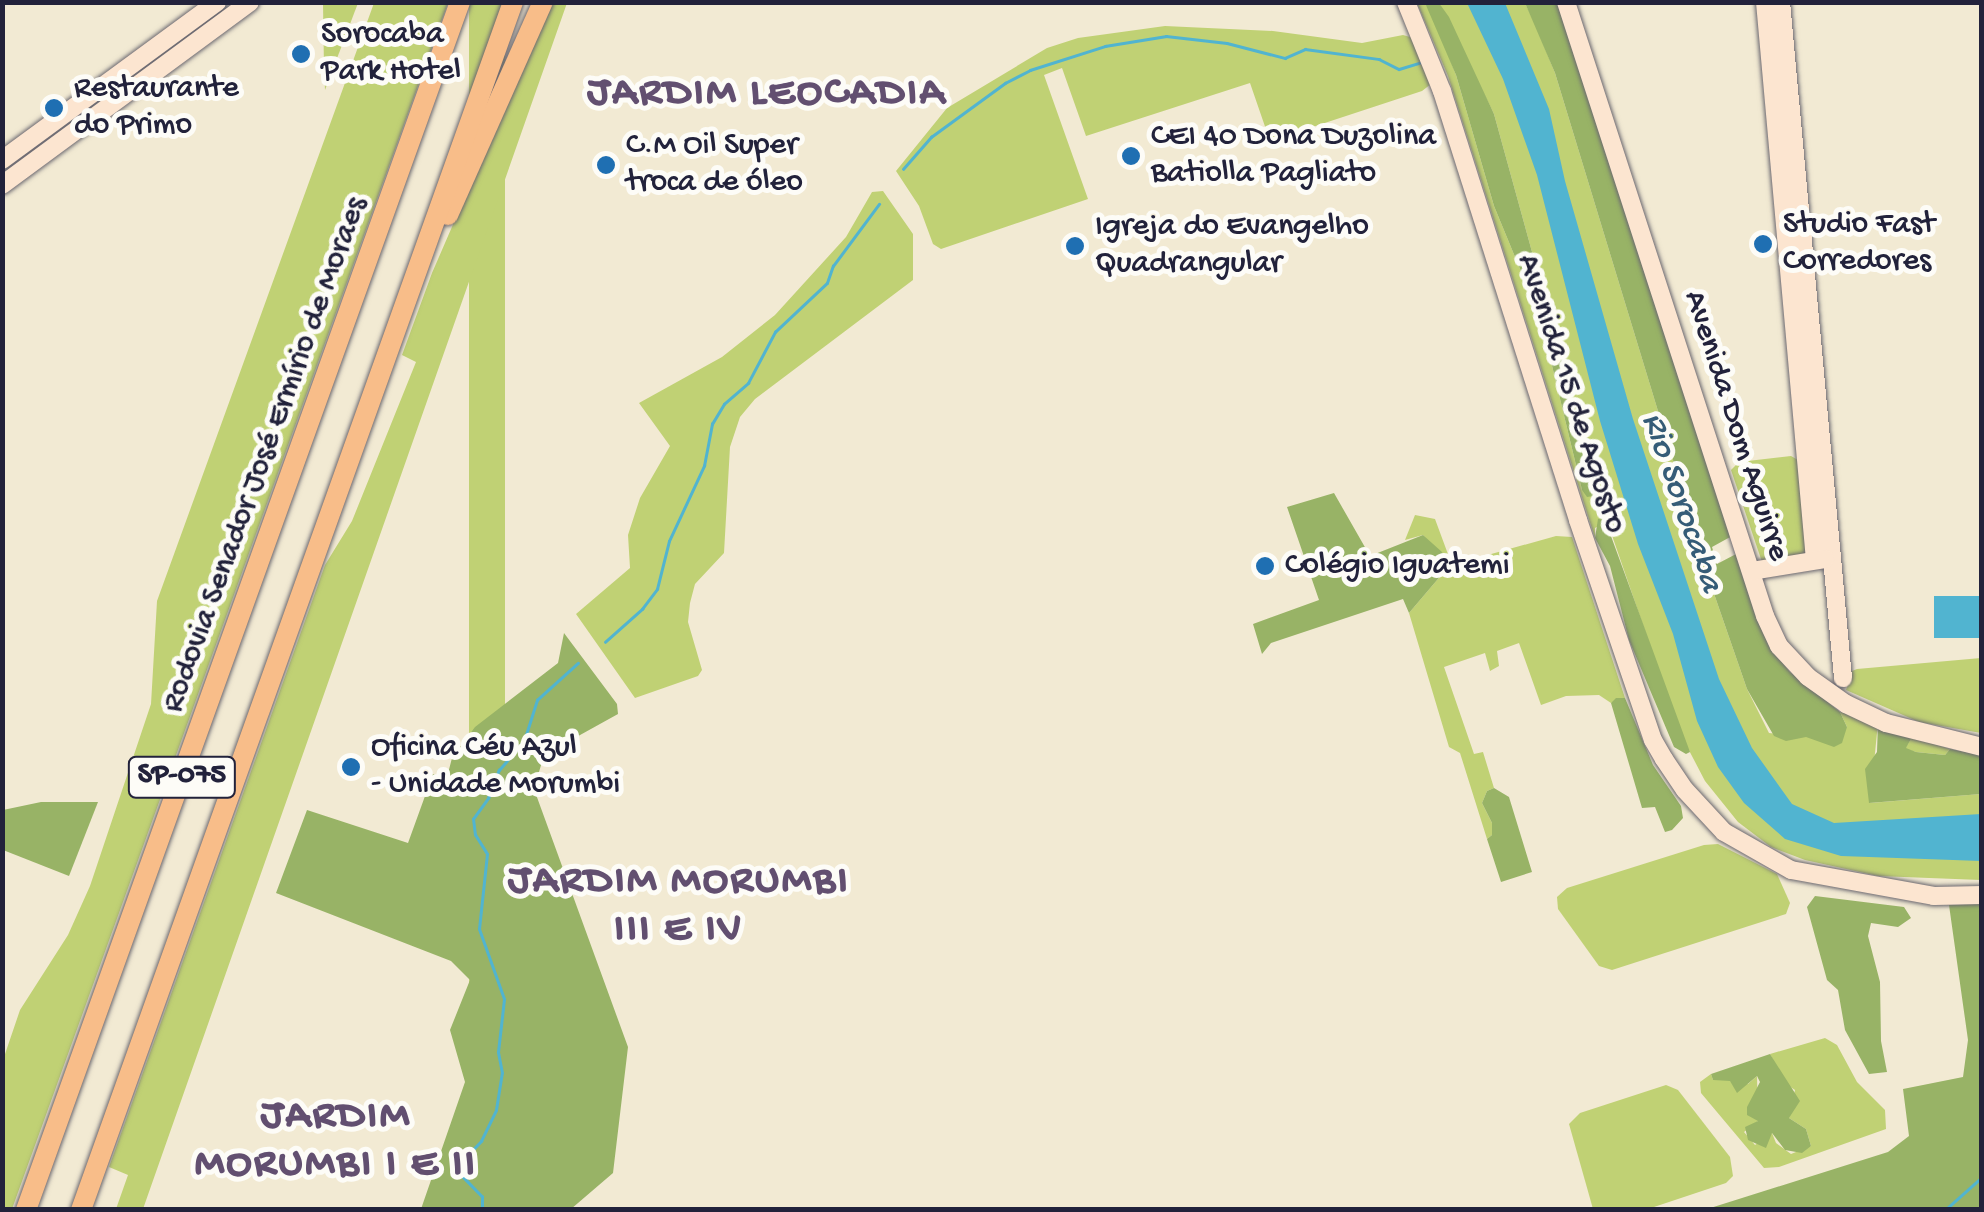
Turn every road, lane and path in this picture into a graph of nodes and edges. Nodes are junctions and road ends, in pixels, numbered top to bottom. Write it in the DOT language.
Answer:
graph roads {
  1 [pos="217,2"];
  2 [pos="250,2"];
  3 [pos="460,2"];
  4 [pos="513,2"];
  5 [pos="543,2"];
  6 [pos="1406,2"];
  7 [pos="1566,2"];
  8 [pos="1765,2"];
  9 [pos="1781,2"];
  10 [pos="2,160"];
  11 [pos="2,185"];
  12 [pos="393,329"];
  13 [pos="1823,559"];
  14 [pos="1752,571"];
  15 [pos="1842,678"];
  16 [pos="1982,746"];
  17 [pos="1982,894"];
  18 [pos="26,1210"];
  19 [pos="81,1210"];
  1 -- 10 [label="main road"];
  2 -- 11 [label="main road"];
  3 -- 18 [label="highway, Rodovia Senador José Ermírio de Moraes / SP-075"];
  4 -- 12 [label="highway, SP-075"];
  5 -- 12 [label="highway"];
  6 -- 17 [label="main road, Avenida 15 de Agosto"];
  7 -- 14 [label="main road, Avenida Dom Aguirre"];
  8 -- 13 [label="main road"];
  9 -- 13 [label="main road"];
  12 -- 19 [label="highway, SP-075"];
  13 -- 14 [label="main road"];
  13 -- 15 [label="main road"];
  14 -- 16 [label="main road, Avenida Dom Aguirre"];
}
